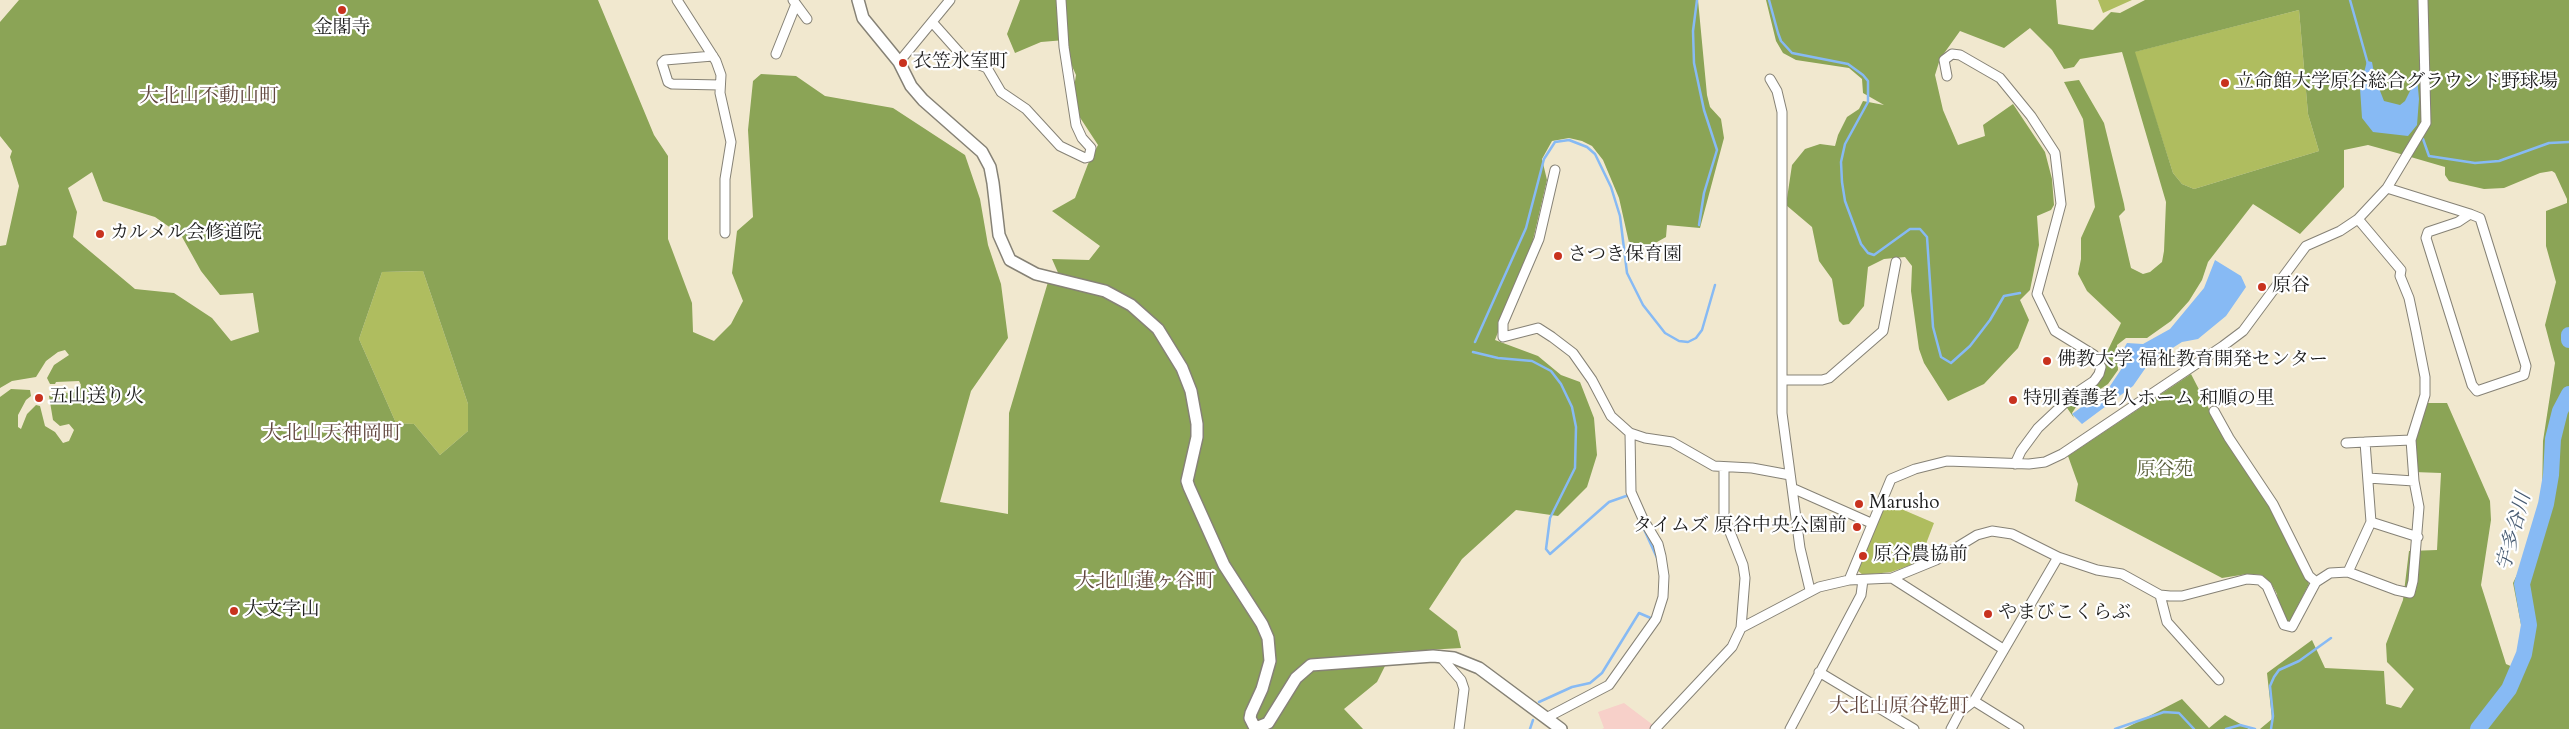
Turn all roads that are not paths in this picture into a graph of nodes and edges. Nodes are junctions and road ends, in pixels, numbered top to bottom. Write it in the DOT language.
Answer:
graph roads {
  1 [pos="677,0"];
  2 [pos="950,0"];
  3 [pos="1061,0"];
  4 [pos="2423,0"];
  5 [pos="794,2"];
  6 [pos="860,2"];
  7 [pos="807,19"];
  8 [pos="932,22"];
  9 [pos="776,54"];
  10 [pos="713,56"];
  11 [pos="899,62"];
  12 [pos="1947,76"];
  13 [pos="1770,79"];
  14 [pos="720,85"];
  15 [pos="1555,170"];
  16 [pos="2387,188"];
  17 [pos="2470,214"];
  18 [pos="2358,219"];
  19 [pos="725,233"];
  20 [pos="1896,262"];
  21 [pos="1783,380"];
  22 [pos="2214,411"];
  23 [pos="1630,433"];
  24 [pos="2412,440"];
  25 [pos="2365,442"];
  26 [pos="2346,443"];
  27 [pos="2015,464"];
  28 [pos="1724,468"];
  29 [pos="1790,475"];
  30 [pos="2368,478"];
  31 [pos="2414,481"];
  32 [pos="1792,488"];
  33 [pos="2371,522"];
  34 [pos="1871,523"];
  35 [pos="2418,537"];
  36 [pos="2058,557"];
  37 [pos="2348,572"];
  38 [pos="1892,578"];
  39 [pos="1848,580"];
  40 [pos="1863,580"];
  41 [pos="2316,582"];
  42 [pos="1810,590"];
  43 [pos="2160,594"];
  44 [pos="1740,628"];
  45 [pos="2003,649"];
  46 [pos="1440,656"];
  47 [pos="1818,672"];
  48 [pos="2219,680"];
  49 [pos="1974,701"];
  50 [pos="1546,718"];
  51 [pos="1459,729"];
  52 [pos="1561,729"];
  53 [pos="1655,729"];
  54 [pos="1790,729"];
  55 [pos="1914,729"];
  56 [pos="1951,729"];
  57 [pos="2019,729"];
  1 -- 10 [label="street"];
  2 -- 8 [label="street"];
  3 -- 8 [label="street"];
  4 -- 16 [label="street"];
  5 -- 7 [label="street"];
  5 -- 9 [label="street"];
  6 -- 11 [label="street"];
  8 -- 11 [label="street"];
  10 -- 14 [label="street"];
  10 -- 14 [label="street"];
  11 -- 46 [label="street"];
  12 -- 27 [label="street"];
  13 -- 21 [label="street"];
  14 -- 19 [label="street"];
  15 -- 23 [label="street"];
  16 -- 17 [label="street"];
  16 -- 18 [label="street"];
  17 -- 17 [label="street"];
  18 -- 24 [label="street"];
  18 -- 27 [label="street"];
  20 -- 21 [label="street"];
  21 -- 29 [label="street"];
  22 -- 41 [label="street"];
  23 -- 28 [label="street"];
  23 -- 50 [label="street"];
  24 -- 25 [label="street"];
  24 -- 31 [label="street"];
  25 -- 26 [label="street"];
  25 -- 30 [label="street"];
  27 -- 34 [label="street"];
  28 -- 29 [label="street"];
  28 -- 44 [label="street"];
  29 -- 32 [label="street"];
  30 -- 31 [label="street"];
  30 -- 33 [label="street"];
  31 -- 35 [label="street"];
  32 -- 34 [label="street"];
  32 -- 42 [label="street"];
  33 -- 35 [label="street"];
  33 -- 37 [label="street"];
  34 -- 39 [label="street"];
  35 -- 37 [label="street"];
  36 -- 38 [label="street"];
  36 -- 43 [label="street"];
  36 -- 45 [label="street"];
  37 -- 41 [label="street"];
  38 -- 40 [label="street"];
  38 -- 45 [label="street"];
  39 -- 40 [label="street"];
  39 -- 42 [label="street"];
  40 -- 47 [label="street"];
  41 -- 43 [label="street"];
  42 -- 44 [label="street"];
  43 -- 48 [label="street"];
  44 -- 53 [label="street"];
  45 -- 49 [label="street"];
  46 -- 50 [label="street"];
  46 -- 51 [label="street"];
  47 -- 54 [label="street"];
  47 -- 55 [label="street"];
  49 -- 56 [label="street"];
  49 -- 57 [label="street"];
  50 -- 52 [label="street"];
}
